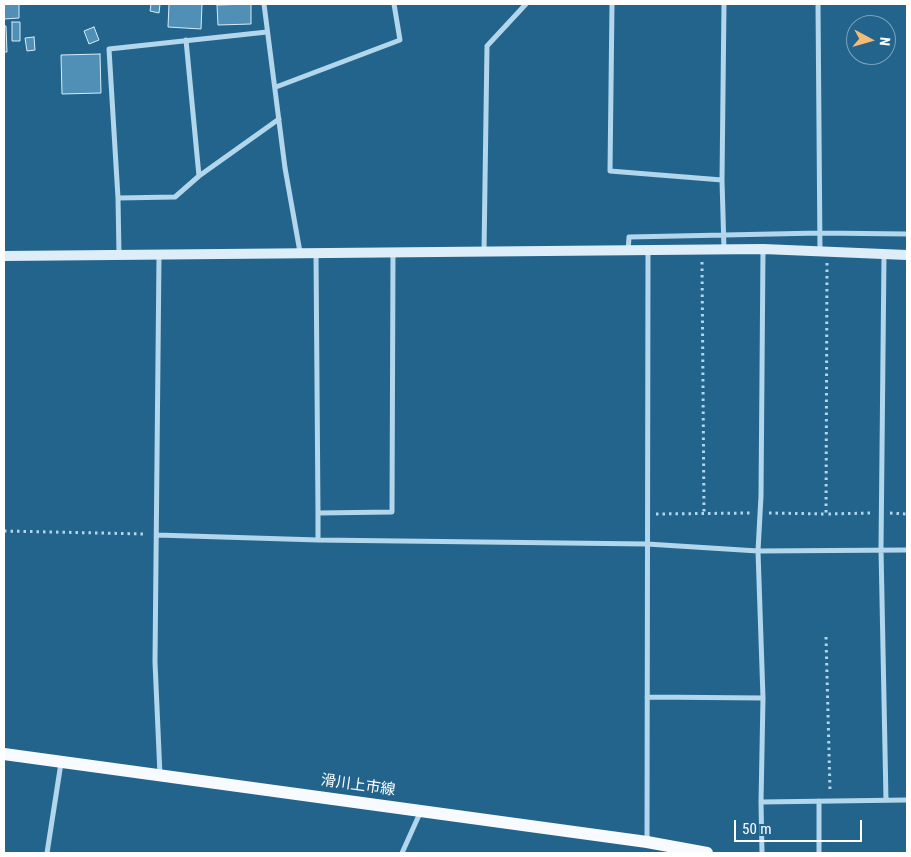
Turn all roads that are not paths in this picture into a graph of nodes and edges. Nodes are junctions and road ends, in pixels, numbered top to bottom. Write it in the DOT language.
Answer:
graph roads {
  1 [pos="264,4"];
  2 [pos="394,4"];
  3 [pos="526,4"];
  4 [pos="612,4"];
  5 [pos="724,4"];
  6 [pos="818,4"];
  7 [pos="267,32"];
  8 [pos="186,40"];
  9 [pos="276,87"];
  10 [pos="279,119"];
  11 [pos="199,176"];
  12 [pos="722,180"];
  13 [pos="118,198"];
  14 [pos="820,233"];
  15 [pos="724,234"];
  16 [pos="907,234"];
  17 [pos="724,250"];
  18 [pos="763,250"];
  19 [pos="300,252"];
  20 [pos="316,252"];
  21 [pos="393,252"];
  22 [pos="484,252"];
  23 [pos="628,252"];
  24 [pos="648,252"];
  25 [pos="823,253"];
  26 [pos="119,255"];
  27 [pos="907,255"];
  28 [pos="4,256"];
  29 [pos="159,256"];
  30 [pos="884,256"];
  31 [pos="318,513"];
  32 [pos="156,535"];
  33 [pos="318,540"];
  34 [pos="647,544"];
  35 [pos="881,549"];
  36 [pos="907,550"];
  37 [pos="758,551"];
  38 [pos="647,697"];
  39 [pos="763,698"];
  40 [pos="4,754"];
  41 [pos="61,762"];
  42 [pos="160,775"];
  43 [pos="886,800"];
  44 [pos="907,800"];
  45 [pos="819,801"];
  46 [pos="761,802"];
  47 [pos="421,811"];
  48 [pos="655,847"];
  49 [pos="47,853"];
  50 [pos="402,853"];
  51 [pos="702,853"];
  52 [pos="762,853"];
  53 [pos="820,853"];
  1 -- 7 [label="street"];
  2 -- 9 [label="street"];
  3 -- 22 [label="street"];
  4 -- 12 [label="street"];
  5 -- 12 [label="street"];
  6 -- 14 [label="street"];
  7 -- 8 [label="street"];
  7 -- 9 [label="street"];
  8 -- 11 [label="street"];
  8 -- 13 [label="street"];
  9 -- 10 [label="street"];
  10 -- 11 [label="street"];
  10 -- 19 [label="street"];
  11 -- 13 [label="street"];
  12 -- 15 [label="street"];
  13 -- 26 [label="street"];
  14 -- 15 [label="street"];
  14 -- 16 [label="street"];
  14 -- 25 [label="street"];
  15 -- 17 [label="street"];
  15 -- 23 [label="street"];
  17 -- 18 [label="street"];
  17 -- 24 [label="street"];
  18 -- 25 [label="street"];
  18 -- 37 [label="street"];
  19 -- 20 [label="street"];
  19 -- 29 [label="street"];
  20 -- 21 [label="street"];
  20 -- 31 [label="street"];
  21 -- 22 [label="street"];
  21 -- 31 [label="street"];
  22 -- 23 [label="street"];
  23 -- 24 [label="street"];
  24 -- 34 [label="street"];
  25 -- 30 [label="street"];
  26 -- 28 [label="street"];
  26 -- 29 [label="street"];
  27 -- 30 [label="street"];
  29 -- 32 [label="street"];
  30 -- 35 [label="street"];
  31 -- 33 [label="street"];
  32 -- 33 [label="street"];
  32 -- 42 [label="street"];
  33 -- 34 [label="street"];
  34 -- 37 [label="street"];
  34 -- 38 [label="street"];
  35 -- 36 [label="street"];
  35 -- 37 [label="street"];
  35 -- 43 [label="street"];
  37 -- 39 [label="street"];
  38 -- 39 [label="street"];
  38 -- 48 [label="street"];
  39 -- 46 [label="street"];
  40 -- 41 [label="main road, 滑川上市線"];
  41 -- 42 [label="main road, 滑川上市線"];
  41 -- 49 [label="street"];
  42 -- 47 [label="main road, 滑川上市線"];
  43 -- 44 [label="street"];
  43 -- 45 [label="street"];
  45 -- 46 [label="street"];
  45 -- 53 [label="street"];
  46 -- 52 [label="street"];
  47 -- 48 [label="main road, 滑川上市線"];
  47 -- 50 [label="street"];
  48 -- 51 [label="main road, 滑川上市線"];
}
